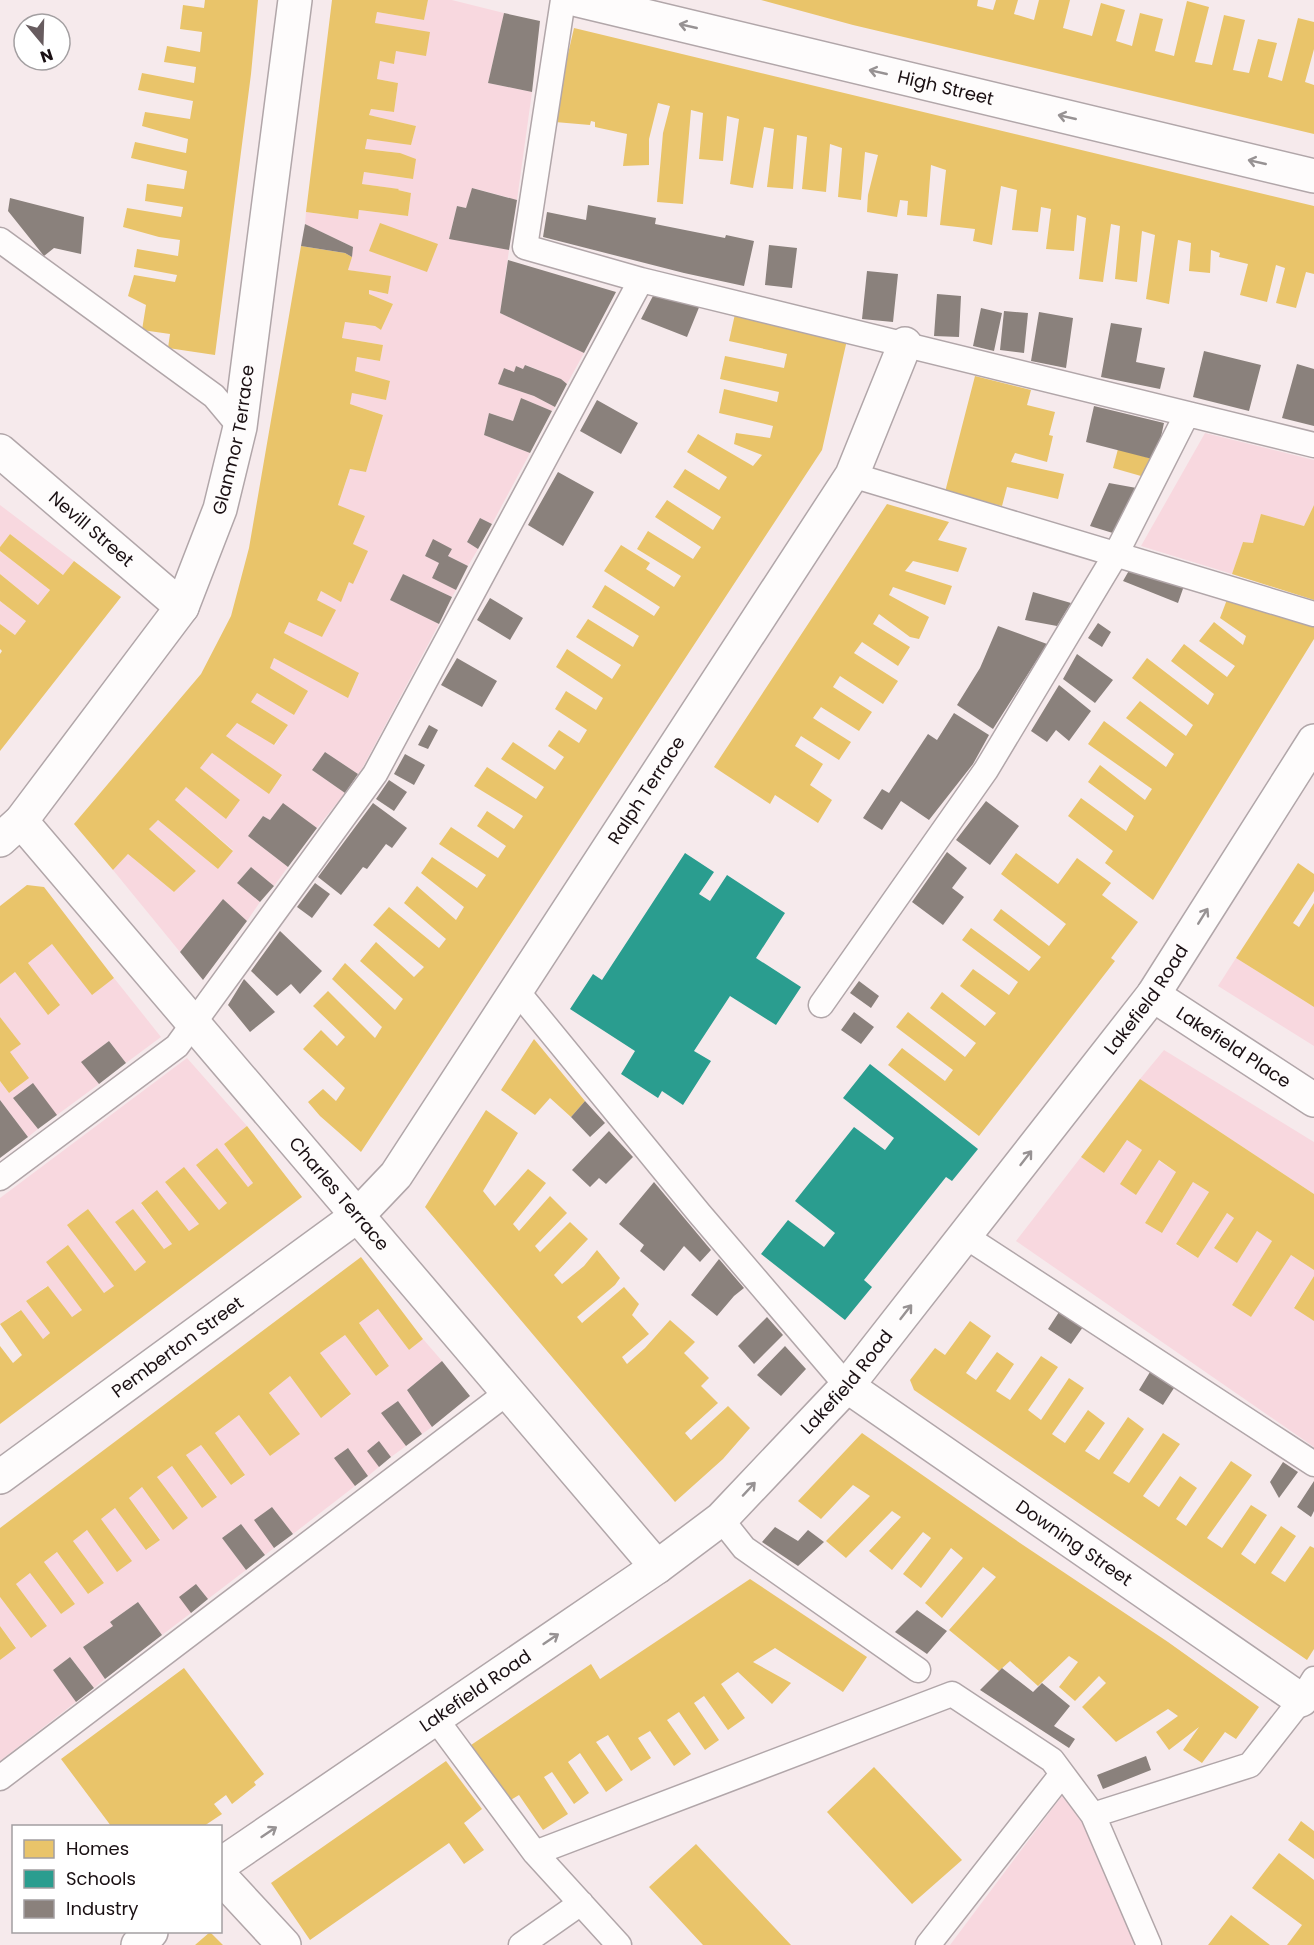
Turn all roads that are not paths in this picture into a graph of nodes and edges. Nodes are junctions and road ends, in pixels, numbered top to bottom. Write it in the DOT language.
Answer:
graph roads {
  1 [pos="295,0"];
  2 [pos="563,0"];
  3 [pos="578,0"];
  4 [pos="1314,176"];
  5 [pos="0,240"];
  6 [pos="641,280"];
  7 [pos="905,344"];
  8 [pos="1187,414"];
  9 [pos="240,427"];
  10 [pos="1314,445"];
  11 [pos="0,451"];
  12 [pos="852,475"];
  13 [pos="1116,554"];
  14 [pos="182,607"];
  15 [pos="1314,614"];
  16 [pos="1314,741"];
  17 [pos="10,830"];
  18 [pos="517,991"];
  19 [pos="1153,995"];
  20 [pos="821,1005"];
  21 [pos="194,1024"];
  22 [pos="1314,1100"];
  23 [pos="0,1178"];
  24 [pos="357,1216"];
  25 [pos="965,1236"];
  26 [pos="847,1386"];
  27 [pos="507,1392"];
  28 [pos="1314,1464"];
  29 [pos="0,1477"];
  30 [pos="721,1519"];
  31 [pos="657,1567"];
  32 [pos="918,1670"];
  33 [pos="1307,1690"];
  34 [pos="435,1718"];
  35 [pos="1062,1774"];
  36 [pos="0,1778"];
  37 [pos="1093,1815"];
  38 [pos="535,1853"];
  39 [pos="222,1864"];
  40 [pos="222,1878"];
  41 [pos="581,1903"];
  42 [pos="151,1933"];
  43 [pos="138,1945"];
  44 [pos="284,1945"];
  45 [pos="521,1945"];
  46 [pos="619,1945"];
  47 [pos="928,1945"];
  48 [pos="1149,1945"];
  1 -- 9 [label="street, Glanmor Terrace"];
  2 -- 6 [label="lane"];
  4 -- 3 [label="street, High Street, one-way"];
  5 -- 9 [label="lane"];
  6 -- 7 [label="lane"];
  6 -- 21 [label="lane"];
  7 -- 8 [label="lane"];
  7 -- 12 [label="street, Ralph Terrace"];
  8 -- 10 [label="lane"];
  8 -- 13 [label="lane"];
  9 -- 14 [label="street, Glanmor Terrace"];
  11 -- 14 [label="street, Nevill Street"];
  12 -- 13 [label="lane"];
  12 -- 18 [label="street, Ralph Terrace"];
  13 -- 15 [label="lane"];
  13 -- 20 [label="lane"];
  14 -- 17 [label="street, Glanmor Terrace"];
  19 -- 16 [label="street, Lakefield Road, one-way"];
  17 -- 21 [label="street, Charles Terrace"];
  18 -- 24 [label="street, Ralph Terrace"];
  18 -- 26 [label="lane"];
  19 -- 22 [label="street, Lakefield Place"];
  25 -- 19 [label="street, Lakefield Road, one-way"];
  21 -- 23 [label="lane"];
  21 -- 24 [label="street, Charles Terrace"];
  24 -- 27 [label="street, Charles Terrace"];
  24 -- 29 [label="street, Pemberton Street"];
  26 -- 25 [label="street, Lakefield Road, one-way"];
  25 -- 28 [label="lane"];
  30 -- 26 [label="street, Lakefield Road, one-way"];
  26 -- 33 [label="street, Downing Street"];
  27 -- 31 [label="street, Charles Terrace"];
  27 -- 36 [label="lane"];
  30 -- 31 [label="street, Lakefield Road"];
  30 -- 32 [label="lane"];
  34 -- 31 [label="street, Lakefield Road, one-way"];
  33 -- 37 [label="lane"];
  34 -- 38 [label="lane"];
  39 -- 34 [label="street, Lakefield Road, one-way"];
  35 -- 37 [label="lane"];
  35 -- 38 [label="lane"];
  35 -- 47 [label="lane"];
  37 -- 48 [label="lane"];
  38 -- 41 [label="lane"];
  40 -- 44 [label="street"];
  41 -- 45 [label="lane"];
  41 -- 46 [label="lane"];
  42 -- 43 [label="street"];
}
